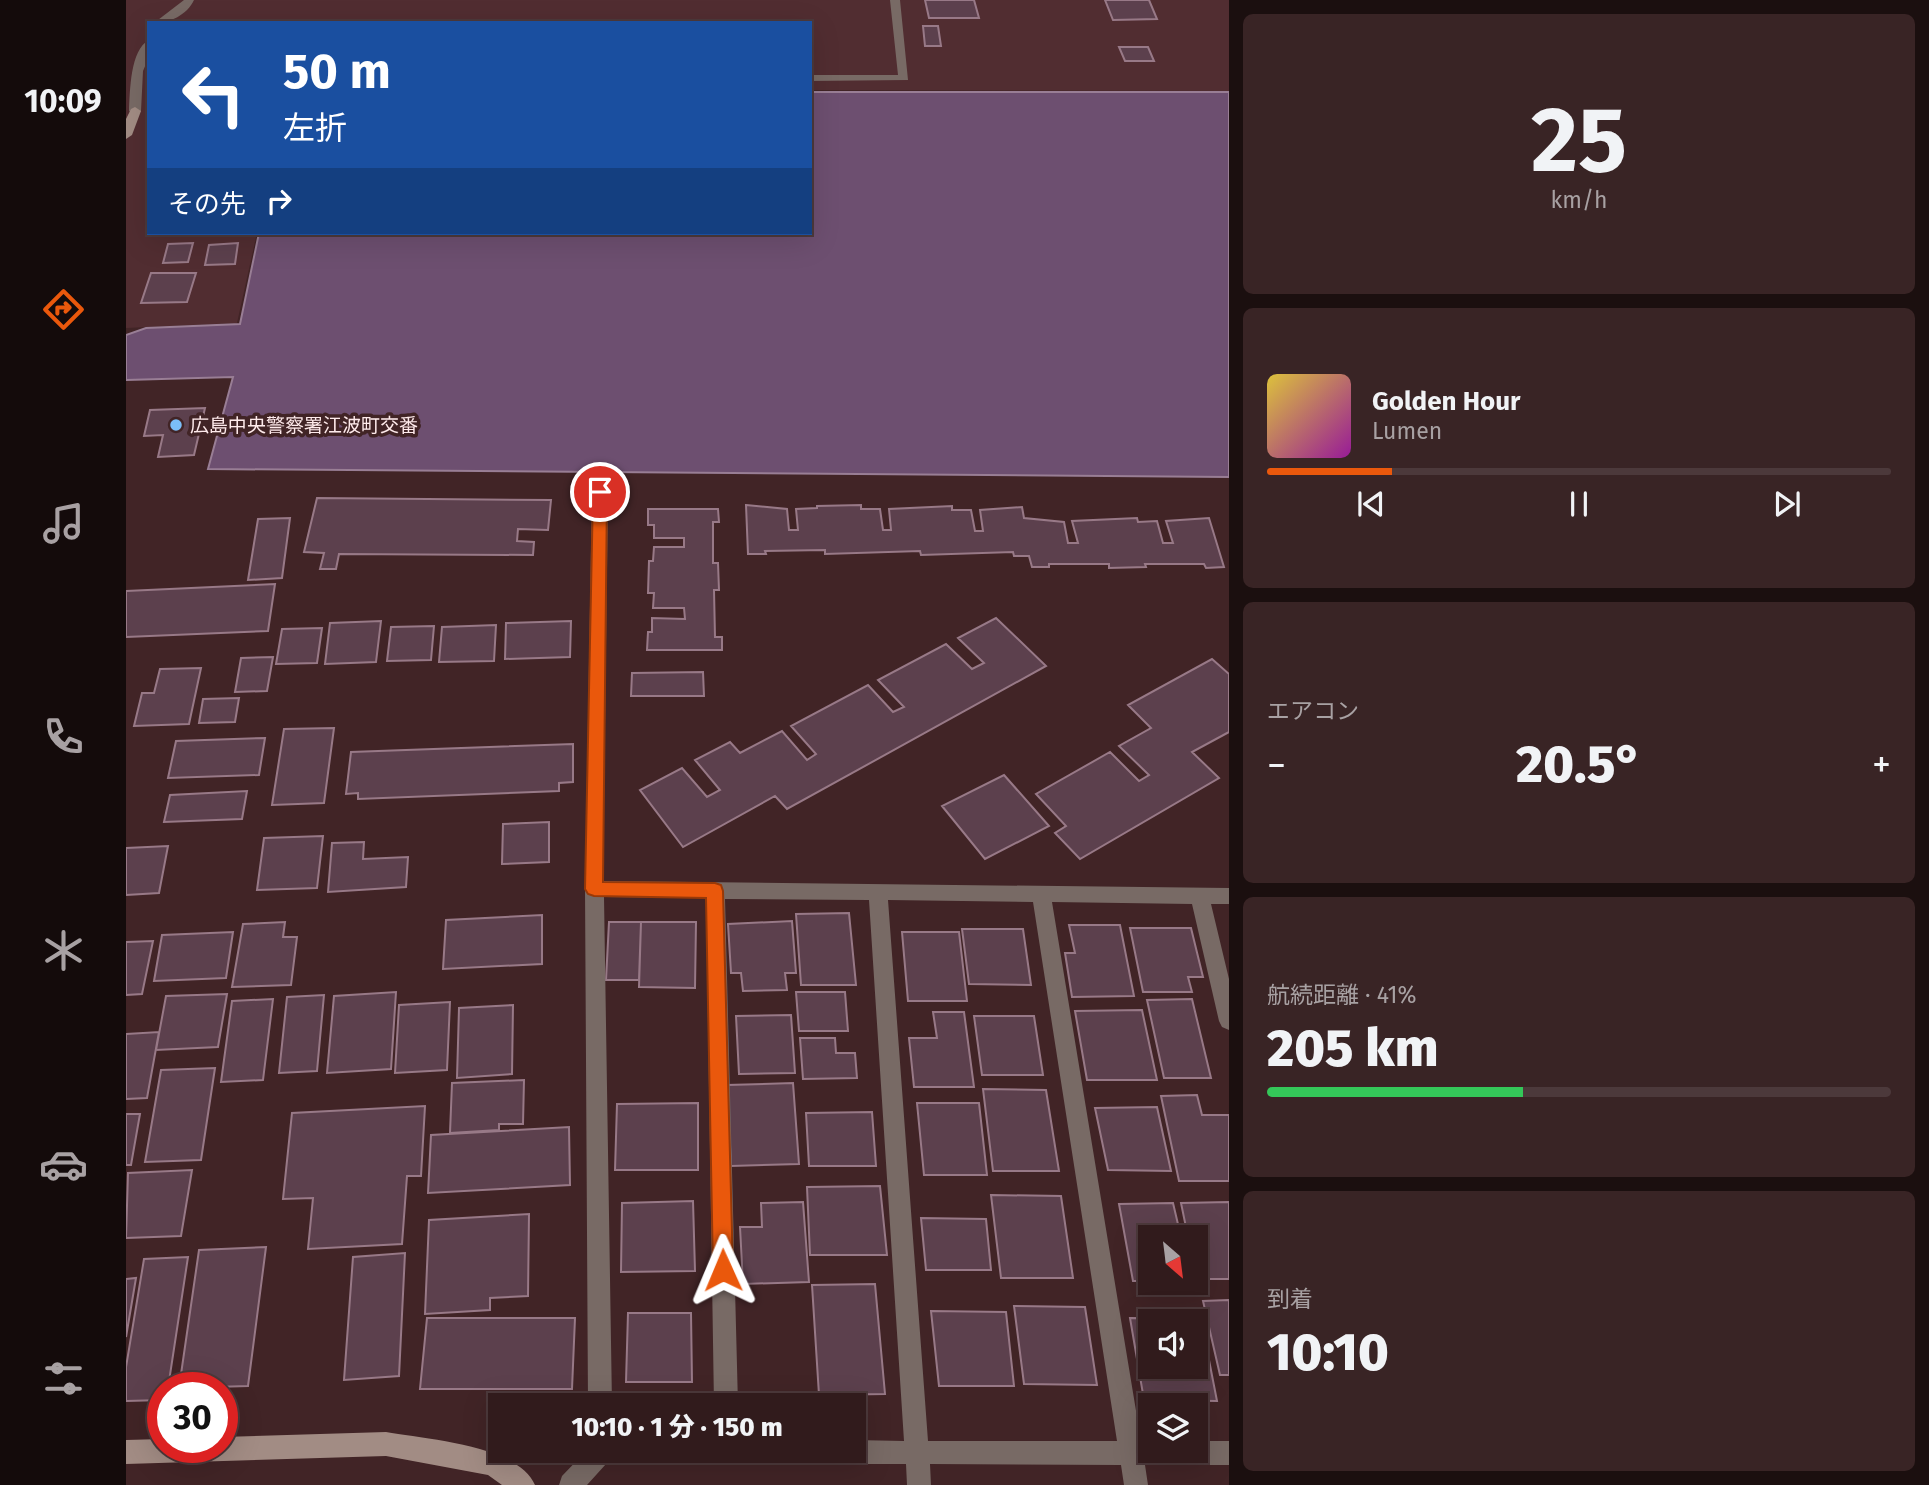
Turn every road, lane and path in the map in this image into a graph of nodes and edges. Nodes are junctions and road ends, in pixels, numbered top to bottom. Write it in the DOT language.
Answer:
graph roads {
  1 [pos="895,0"];
  2 [pos="188,7"];
  3 [pos="163,21"];
  4 [pos="147,48"];
  5 [pos="812,78"];
  6 [pos="147,98"];
  7 [pos="130,111"];
  8 [pos="126,135"];
  9 [pos="600,492"];
  10 [pos="594,889"];
  11 [pos="715,891"];
  12 [pos="878,892"];
  13 [pos="1041,894"];
  14 [pos="1200,896"];
  15 [pos="1229,897"];
  16 [pos="1229,1021"];
  17 [pos="600,1393"];
  18 [pos="726,1393"];
  19 [pos="126,1452"];
  20 [pos="866,1452"];
  21 [pos="917,1452"];
  22 [pos="1131,1453"];
  23 [pos="1229,1453"];
  24 [pos="590,1463"];
  25 [pos="523,1485"];
  26 [pos="571,1485"];
  27 [pos="919,1485"];
  28 [pos="1136,1485"];
  1 -- 5 [label="street"];
  2 -- 3 [label="street"];
  4 -- 7 [label="street"];
  6 -- 7 [label="street"];
  7 -- 8 [label="street"];
  9 -- 10 [label="street"];
  10 -- 11 [label="street"];
  10 -- 17 [label="street"];
  11 -- 12 [label="street"];
  11 -- 18 [label="street"];
  12 -- 13 [label="street"];
  12 -- 21 [label="street"];
  13 -- 14 [label="street"];
  13 -- 22 [label="street"];
  14 -- 15 [label="street"];
  14 -- 16 [label="street"];
  19 -- 25 [label="street"];
  20 -- 21 [label="street"];
  21 -- 22 [label="street"];
  21 -- 27 [label="street"];
  22 -- 23 [label="street"];
  22 -- 28 [label="street"];
  24 -- 26 [label="street"];
}
